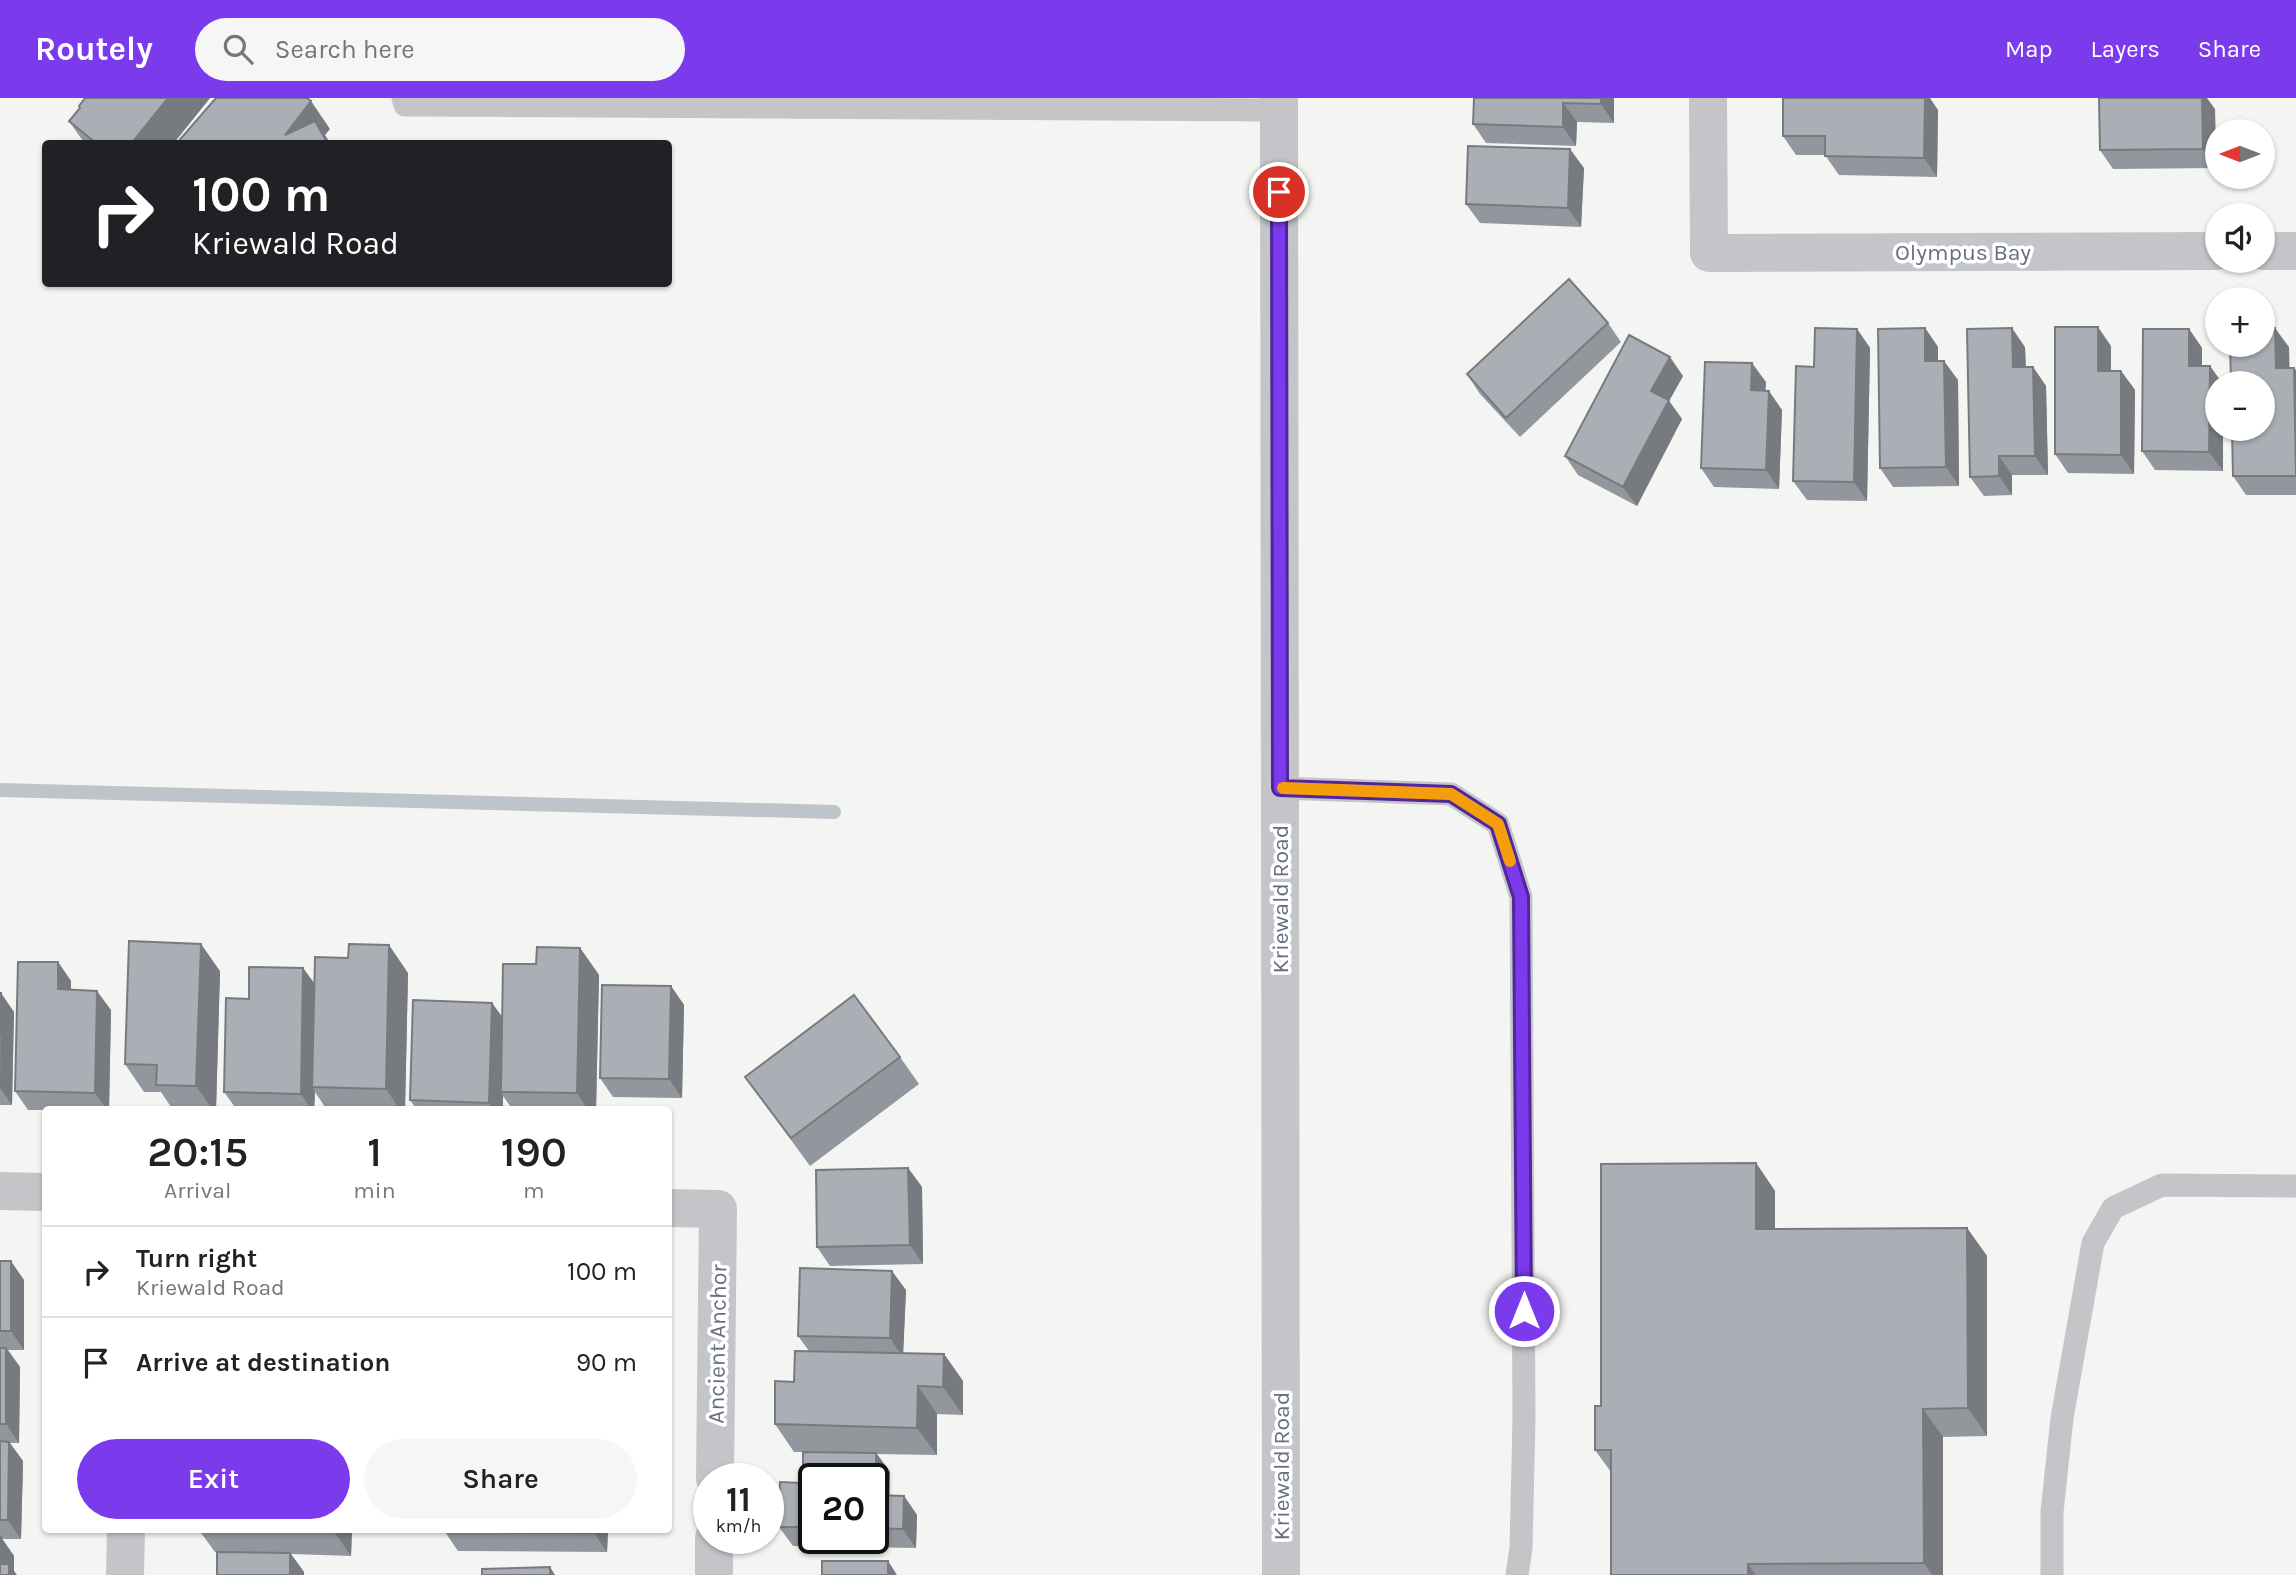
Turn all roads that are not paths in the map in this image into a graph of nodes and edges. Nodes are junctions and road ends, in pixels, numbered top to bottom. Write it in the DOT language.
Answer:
graph roads {
  1 [pos="403,98"];
  2 [pos="1709,98"];
  3 [pos="1279,104"];
  4 [pos="2205,251"];
  5 [pos="2275,251"];
  6 [pos="2296,251"];
  7 [pos="1280,788"];
  8 [pos="2296,1186"];
  9 [pos="0,1191"];
  10 [pos="42,1192"];
  11 [pos="672,1208"];
  12 [pos="715,1463"];
  13 [pos="125,1533"];
  14 [pos="714,1554"];
  15 [pos="125,1575"];
  16 [pos="714,1575"];
  17 [pos="1281,1575"];
  18 [pos="1517,1575"];
  19 [pos="2052,1575"];
  1 -- 3 [label="lane"];
  2 -- 4 [label="street, Olympus Bay"];
  3 -- 7 [label="street, Kriewald Road"];
  5 -- 6 [label="street"];
  7 -- 17 [label="street, Kriewald Road"];
  7 -- 18 [label="lane"];
  8 -- 19 [label="lane"];
  9 -- 10 [label="street"];
  11 -- 12 [label="street, Ancient Anchor"];
  13 -- 15 [label="street"];
  14 -- 16 [label="street"];
}
